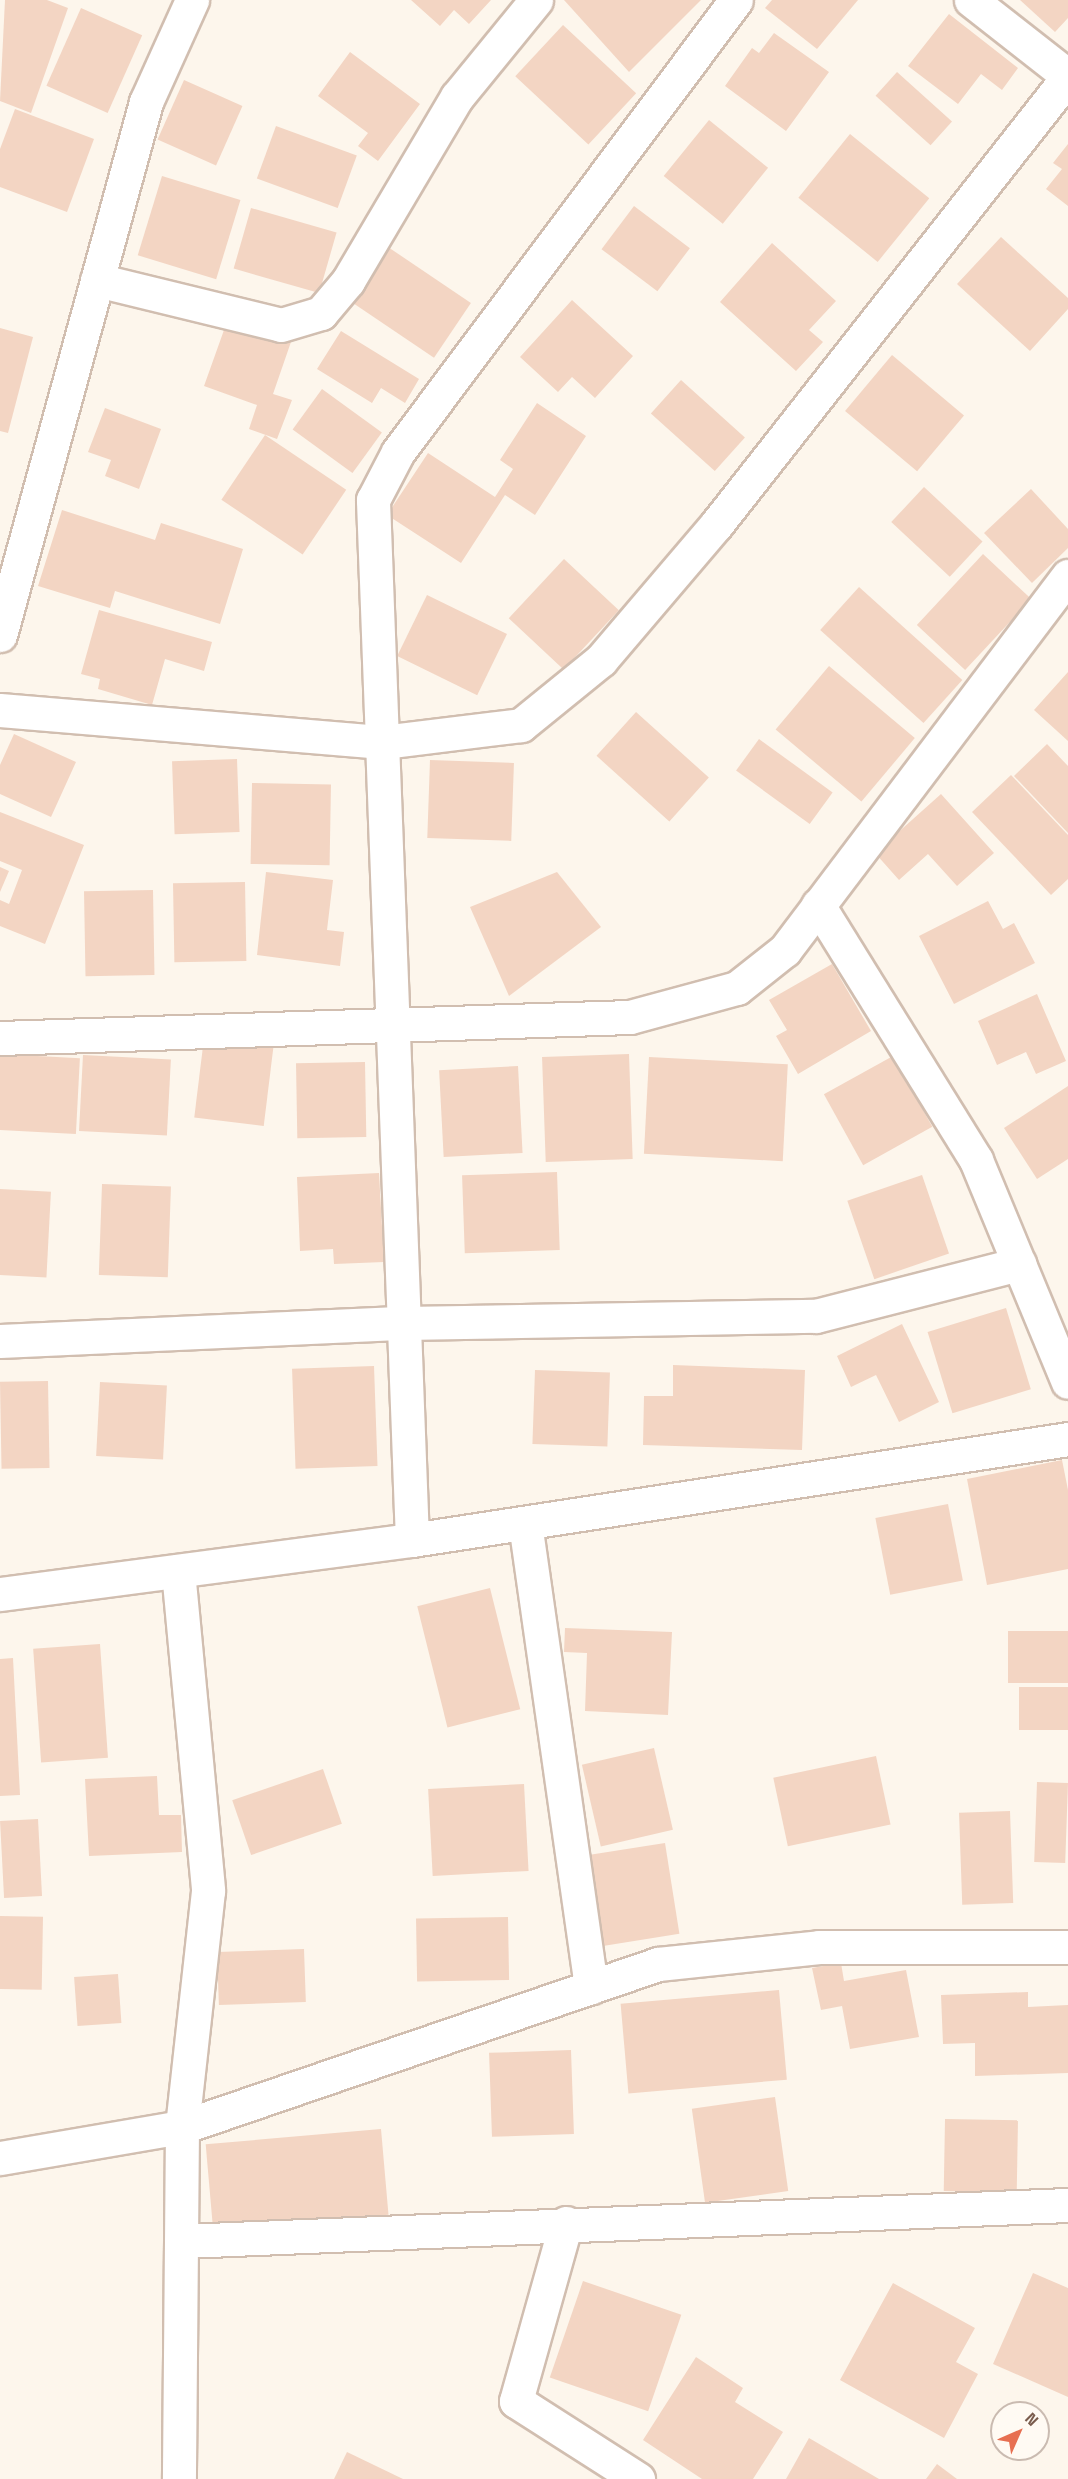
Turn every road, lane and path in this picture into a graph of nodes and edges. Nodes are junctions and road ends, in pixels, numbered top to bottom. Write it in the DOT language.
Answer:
graph roads {
  1 [pos="192,0"];
  2 [pos="536,0"];
  3 [pos="736,0"];
  4 [pos="971,0"];
  5 [pos="1068,77"];
  6 [pos="97,280"];
  7 [pos="1068,576"];
  8 [pos="0,635"];
  9 [pos="0,710"];
  10 [pos="383,741"];
  11 [pos="818,905"];
  12 [pos="394,1021"];
  13 [pos="0,1038"];
  14 [pos="1019,1264"];
  15 [pos="404,1323"];
  16 [pos="0,1341"];
  17 [pos="1068,1382"];
  18 [pos="1068,1439"];
  19 [pos="525,1522"];
  20 [pos="412,1540"];
  21 [pos="178,1571"];
  22 [pos="0,1594"];
  23 [pos="1068,1947"];
  24 [pos="591,1987"];
  25 [pos="182,2127"];
  26 [pos="0,2158"];
  27 [pos="1068,2205"];
  28 [pos="566,2223"];
  29 [pos="183,2241"];
  30 [pos="179,2479"];
  31 [pos="638,2479"];
  1 -- 6 [label="street"];
  2 -- 6 [label="street"];
  3 -- 10 [label="street"];
  4 -- 5 [label="street"];
  5 -- 10 [label="street"];
  6 -- 8 [label="street"];
  7 -- 11 [label="street"];
  9 -- 10 [label="street"];
  10 -- 12 [label="street"];
  11 -- 12 [label="street"];
  11 -- 14 [label="street"];
  12 -- 13 [label="street"];
  12 -- 15 [label="street"];
  14 -- 15 [label="street"];
  14 -- 17 [label="street"];
  15 -- 16 [label="street"];
  15 -- 20 [label="street"];
  18 -- 19 [label="street"];
  19 -- 20 [label="street"];
  19 -- 24 [label="street"];
  20 -- 21 [label="street"];
  21 -- 22 [label="street"];
  21 -- 25 [label="street"];
  23 -- 24 [label="street"];
  24 -- 25 [label="street"];
  25 -- 26 [label="street"];
  25 -- 29 [label="street"];
  27 -- 28 [label="street"];
  28 -- 29 [label="street"];
  28 -- 31 [label="street"];
  29 -- 30 [label="street"];
}
